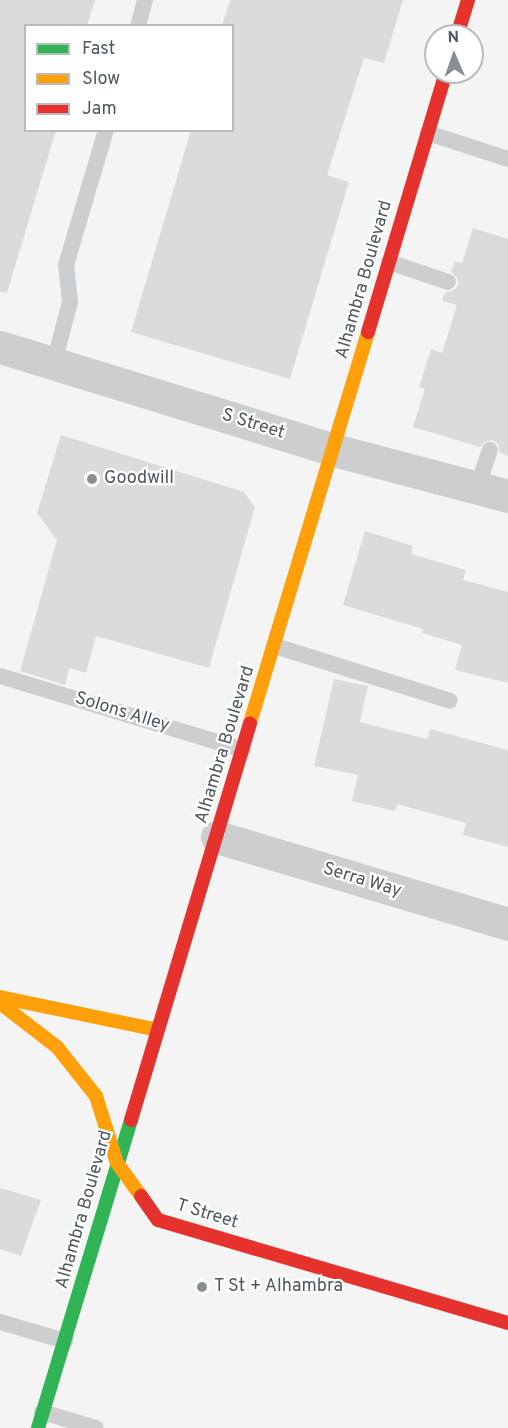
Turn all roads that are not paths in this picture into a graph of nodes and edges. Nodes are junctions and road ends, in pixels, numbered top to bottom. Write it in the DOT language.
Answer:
graph roads {
  1 [pos="145,0"];
  2 [pos="468,0"];
  3 [pos="139,24"];
  4 [pos="461,24"];
  5 [pos="442,84"];
  6 [pos="105,132"];
  7 [pos="428,133"];
  8 [pos="508,159"];
  9 [pos="389,262"];
  10 [pos="448,282"];
  11 [pos="0,347"];
  12 [pos="54,363"];
  13 [pos="334,450"];
  14 [pos="490,450"];
  15 [pos="493,491"];
  16 [pos="274,646"];
  17 [pos="0,676"];
  18 [pos="450,701"];
  19 [pos="243,750"];
  20 [pos="216,837"];
  21 [pos="508,924"];
  22 [pos="0,997"];
  23 [pos="0,1003"];
  24 [pos="158,1030"];
  25 [pos="117,1163"];
  26 [pos="0,1322"];
  27 [pos="508,1323"];
  28 [pos="65,1341"];
  29 [pos="40,1420"];
  30 [pos="96,1428"];
  1 -- 3 [label="lane"];
  2 -- 4 [label="street"];
  5 -- 7 [label="street, Alhambra Boulevard"];
  6 -- 12 [label="lane"];
  7 -- 8 [label="lane"];
  7 -- 9 [label="street, Alhambra Boulevard"];
  9 -- 10 [label="lane"];
  9 -- 13 [label="street, Alhambra Boulevard"];
  11 -- 12 [label="street, S Street"];
  12 -- 13 [label="street, S Street"];
  13 -- 15 [label="street, S Street"];
  13 -- 16 [label="street, Alhambra Boulevard"];
  14 -- 15 [label="lane"];
  16 -- 18 [label="lane"];
  16 -- 19 [label="street, Alhambra Boulevard"];
  17 -- 19 [label="lane, Solons Alley"];
  19 -- 20 [label="street, Alhambra Boulevard"];
  20 -- 21 [label="street, Serra Way"];
  20 -- 24 [label="street, Alhambra Boulevard"];
  22 -- 24 [label="street"];
  23 -- 25 [label="street, T Street"];
  24 -- 25 [label="street, Alhambra Boulevard"];
  25 -- 27 [label="street, T Street"];
  25 -- 28 [label="street, Alhambra Boulevard"];
  26 -- 28 [label="lane"];
  28 -- 29 [label="street, Alhambra Boulevard"];
  29 -- 30 [label="lane"];
}
